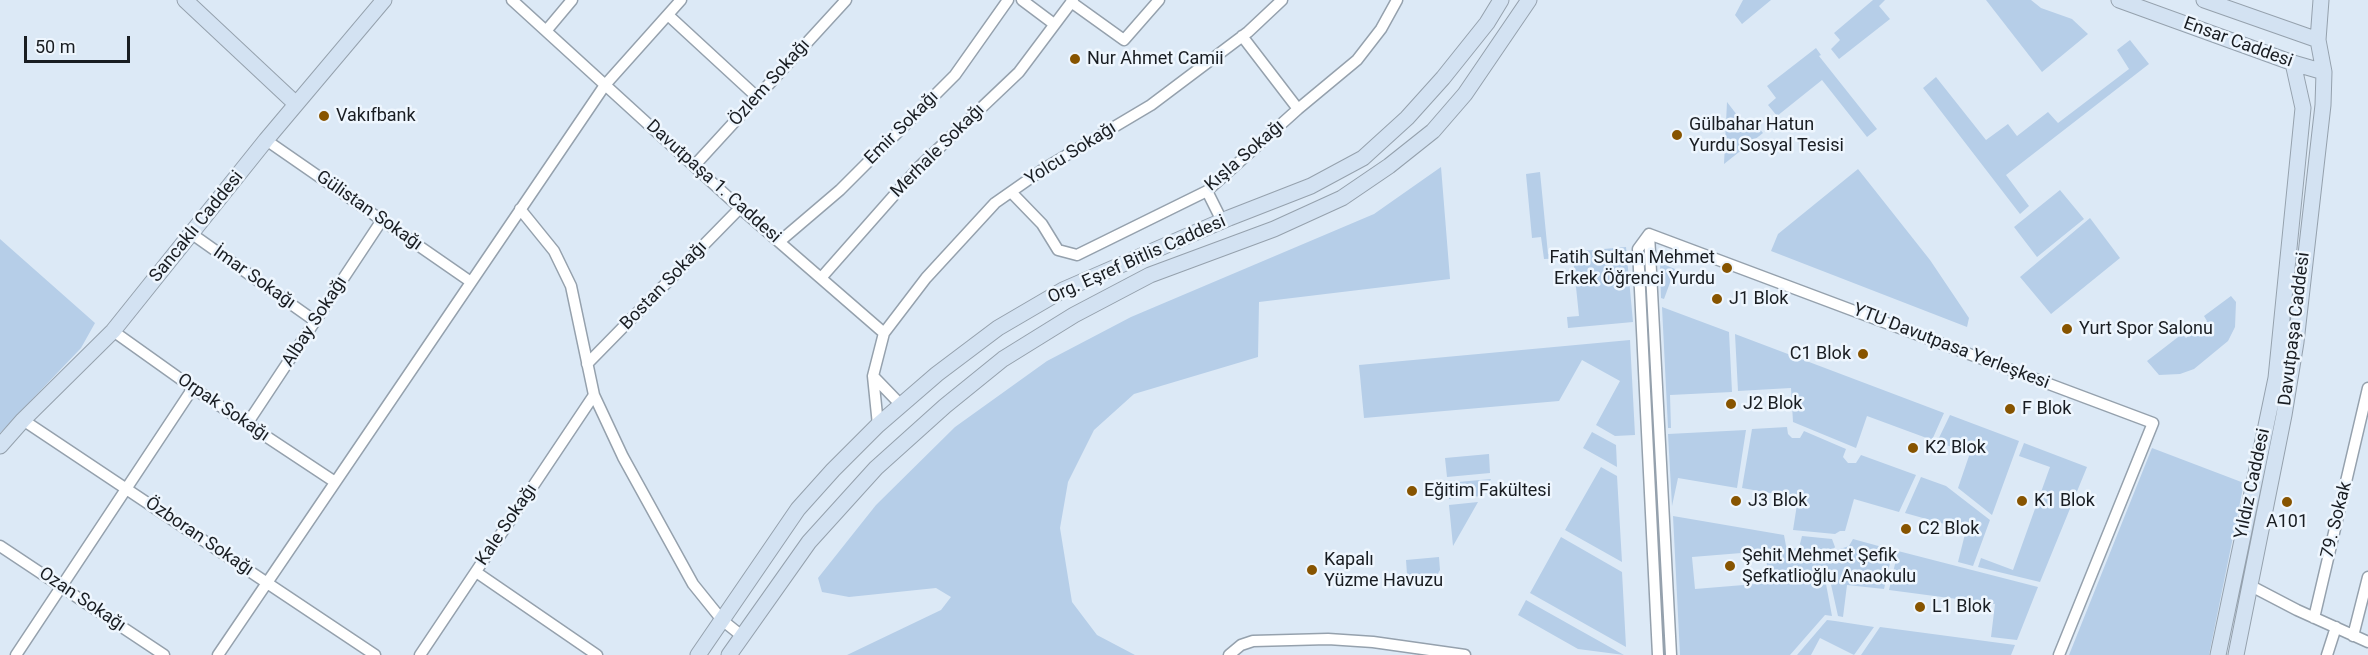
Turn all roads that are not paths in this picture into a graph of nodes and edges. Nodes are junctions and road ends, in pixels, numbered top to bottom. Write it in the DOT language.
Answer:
graph roads {
  1 [pos="185,0"];
  2 [pos="384,0"];
  3 [pos="512,0"];
  4 [pos="572,0"];
  5 [pos="681,0"];
  6 [pos="1008,0"];
  7 [pos="1022,0"];
  8 [pos="1159,0"];
  9 [pos="1282,0"];
  10 [pos="1397,0"];
  11 [pos="1501,0"];
  12 [pos="1529,0"];
  13 [pos="2119,0"];
  14 [pos="2204,0"];
  15 [pos="2321,0"];
  16 [pos="1072,1"];
  17 [pos="838,2"];
  18 [pos="668,15"];
  19 [pos="1054,24"];
  20 [pos="546,31"];
  21 [pos="1242,36"];
  22 [pos="2318,40"];
  23 [pos="2298,61"];
  24 [pos="2324,72"];
  25 [pos="605,85"];
  26 [pos="757,97"];
  27 [pos="296,104"];
  28 [pos="1298,109"];
  29 [pos="266,140"];
  30 [pos="694,166"];
  31 [pos="1207,191"];
  32 [pos="1011,192"];
  33 [pos="740,208"];
  34 [pos="520,209"];
  35 [pos="382,220"];
  36 [pos="1222,221"];
  37 [pos="192,234"];
  38 [pos="1649,234"];
  39 [pos="779,242"];
  40 [pos="821,278"];
  41 [pos="471,282"];
  42 [pos="315,321"];
  43 [pos="113,331"];
  44 [pos="884,333"];
  45 [pos="587,364"];
  46 [pos="873,376"];
  47 [pos="193,388"];
  48 [pos="2368,388"];
  49 [pos="594,395"];
  50 [pos="901,405"];
  51 [pos="23,420"];
  52 [pos="247,424"];
  53 [pos="878,425"];
  54 [pos="0,446"];
  55 [pos="335,482"];
  56 [pos="126,489"];
  57 [pos="0,546"];
  58 [pos="476,572"];
  59 [pos="2368,577"];
  60 [pos="267,583"];
  61 [pos="61,586"];
  62 [pos="2251,586"];
  63 [pos="2314,618"];
  64 [pos="722,620"];
  65 [pos="2336,627"];
  66 [pos="742,636"];
  67 [pos="2353,636"];
  68 [pos="2368,642"];
  69 [pos="16,655"];
  70 [pos="164,655"];
  71 [pos="218,655"];
  72 [pos="375,655"];
  73 [pos="420,655"];
  74 [pos="597,655"];
  75 [pos="698,655"];
  76 [pos="729,655"];
  77 [pos="1229,655"];
  78 [pos="1465,655"];
  79 [pos="1658,655"];
  80 [pos="1671,655"];
  81 [pos="2059,655"];
  82 [pos="2218,655"];
  83 [pos="2236,655"];
  84 [pos="2327,655"];
  1 -- 27 [label="street"];
  2 -- 27 [label="street, Sancaklı Caddesi"];
  3 -- 20 [label="street, Davutpaşa 1. Caddesi"];
  4 -- 20 [label="street"];
  5 -- 18 [label="street"];
  6 -- 39 [label="street, Emir Sokağı"];
  7 -- 19 [label="street"];
  8 -- 16 [label="street"];
  9 -- 21 [label="street, Yolcu Sokağı"];
  10 -- 28 [label="street, Kışla Sokağı"];
  11 -- 36 [label="street, Org. Eşref Bitlis Caddesi"];
  12 -- 66 [label="street, Org. Eşref Bitlis Caddesi"];
  13 -- 23 [label="street, Ensar Caddesi"];
  14 -- 22 [label="street, Ensar Caddesi"];
  15 -- 22 [label="street, Davutpaşa Caddesi"];
  16 -- 19 [label="street, Merhale Sokağı"];
  17 -- 26 [label="street, Özlem Sokağı"];
  18 -- 25 [label="street"];
  18 -- 26 [label="street"];
  19 -- 40 [label="street, Merhale Sokağı"];
  20 -- 25 [label="street, Davutpaşa 1. Caddesi"];
  21 -- 28 [label="street"];
  21 -- 32 [label="street, Yolcu Sokağı"];
  22 -- 23 [label="street"];
  22 -- 24 [label="street, Davutpaşa Caddesi"];
  23 -- 24 [label="street, Ensar Caddesi"];
  23 -- 82 [label="street, Yıldız Caddesi"];
  24 -- 62 [label="street, Davutpaşa Caddesi"];
  25 -- 30 [label="street, Davutpaşa 1. Caddesi"];
  25 -- 34 [label="street"];
  26 -- 30 [label="street, Özlem Sokağı"];
  27 -- 29 [label="street, Sancaklı Caddesi"];
  28 -- 31 [label="street, Kışla Sokağı"];
  29 -- 35 [label="street, Gülistan Sokağı"];
  29 -- 37 [label="street, Sancaklı Caddesi"];
  30 -- 33 [label="street, Davutpaşa 1. Caddesi"];
  31 -- 32 [label="street, Kışla Sokağı"];
  31 -- 36 [label="street"];
  32 -- 44 [label="street, Yolcu Sokağı"];
  33 -- 39 [label="street, Davutpaşa 1. Caddesi"];
  33 -- 45 [label="street, Bostan Sokağı"];
  34 -- 41 [label="street"];
  34 -- 45 [label="street"];
  35 -- 41 [label="street, Gülistan Sokağı"];
  35 -- 42 [label="street, Albay Sokağı"];
  36 -- 50 [label="street, Org. Eşref Bitlis Caddesi"];
  37 -- 42 [label="street, İmar Sokağı"];
  37 -- 43 [label="street, Sancaklı Caddesi"];
  38 -- 79 [label="street"];
  38 -- 80 [label="street"];
  38 -- 81 [label="street, YTU Davutpasa Yerleşkesi"];
  39 -- 40 [label="street, Davutpaşa 1. Caddesi"];
  40 -- 44 [label="street, Davutpaşa 1. Caddesi"];
  41 -- 55 [label="street"];
  42 -- 52 [label="street, Albay Sokağı"];
  43 -- 47 [label="street, Orpak Sokağı"];
  43 -- 51 [label="street, Sancaklı Caddesi"];
  44 -- 46 [label="street"];
  45 -- 49 [label="street"];
  46 -- 50 [label="street"];
  46 -- 53 [label="street"];
  47 -- 52 [label="street, Orpak Sokağı"];
  47 -- 56 [label="street"];
  48 -- 63 [label="street, 79. Sokak"];
  49 -- 58 [label="street, Kale Sokağı"];
  49 -- 64 [label="street"];
  50 -- 53 [label="street, Org. Eşref Bitlis Caddesi"];
  51 -- 54 [label="street, Sancaklı Caddesi"];
  51 -- 56 [label="street, Özboran Sokağı"];
  52 -- 55 [label="street, Orpak Sokağı"];
  53 -- 64 [label="street, Org. Eşref Bitlis Caddesi"];
  55 -- 60 [label="street"];
  56 -- 60 [label="street, Özboran Sokağı"];
  56 -- 61 [label="street"];
  57 -- 61 [label="street, Ozan Sokağı"];
  58 -- 73 [label="street, Kale Sokağı"];
  58 -- 74 [label="street"];
  59 -- 67 [label="street"];
  60 -- 71 [label="street"];
  60 -- 72 [label="street, Özboran Sokağı"];
  61 -- 69 [label="street"];
  61 -- 70 [label="street, Ozan Sokağı"];
  62 -- 63 [label="street"];
  62 -- 83 [label="street, Davutpaşa Caddesi"];
  63 -- 65 [label="street"];
  64 -- 66 [label="street"];
  64 -- 75 [label="street, Org. Eşref Bitlis Caddesi"];
  65 -- 67 [label="street"];
  65 -- 84 [label="street"];
  66 -- 76 [label="street, Org. Eşref Bitlis Caddesi"];
  67 -- 68 [label="street"];
  77 -- 78 [label="street"];
}
